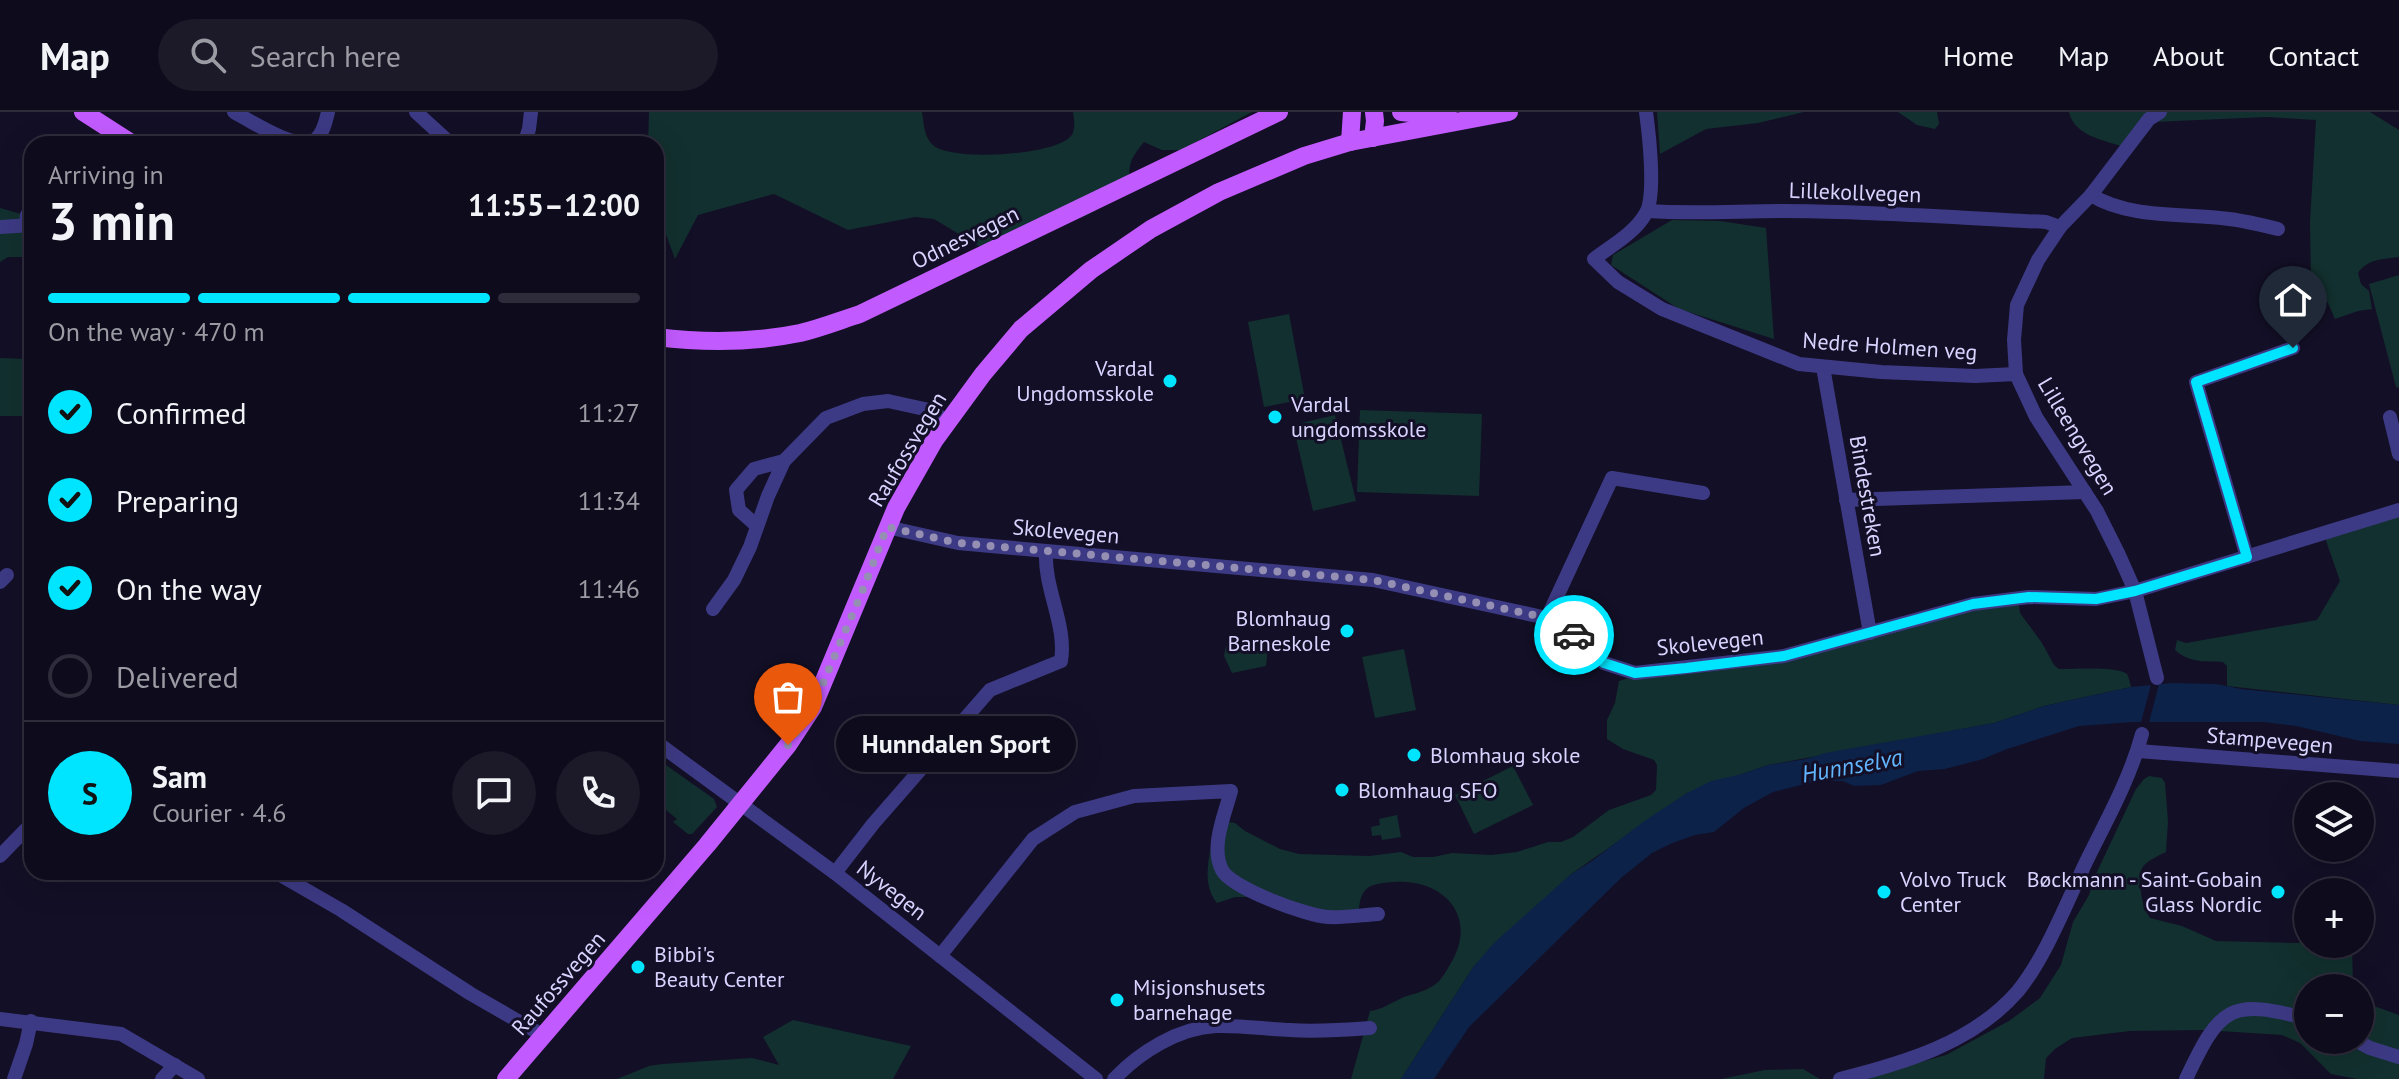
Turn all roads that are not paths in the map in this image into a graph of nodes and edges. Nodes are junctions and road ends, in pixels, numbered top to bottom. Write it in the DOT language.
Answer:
graph roads {
  1 [pos="83,112"];
  2 [pos="234,112"];
  3 [pos="328,112"];
  4 [pos="416,112"];
  5 [pos="531,112"];
  6 [pos="1279,112"];
  7 [pos="1352,112"];
  8 [pos="1374,112"];
  9 [pos="1401,112"];
  10 [pos="1509,112"];
  11 [pos="1646,112"];
  12 [pos="2160,112"];
  13 [pos="1472,119"];
  14 [pos="120,136"];
  15 [pos="278,136"];
  16 [pos="317,136"];
  17 [pos="442,136"];
  18 [pos="527,136"];
  19 [pos="1373,138"];
  20 [pos="1350,142"];
  21 [pos="2091,195"];
  22 [pos="1648,211"];
  23 [pos="24,225"];
  24 [pos="0,227"];
  25 [pos="2060,227"];
  26 [pos="2278,229"];
  27 [pos="664,338"];
  28 [pos="2293,348"];
  29 [pos="1823,367"];
  30 [pos="2016,374"];
  31 [pos="2390,417"];
  32 [pos="948,422"];
  33 [pos="2399,454"];
  34 [pos="784,461"];
  35 [pos="2085,492"];
  36 [pos="1703,493"];
  37 [pos="1846,500"];
  38 [pos="2399,510"];
  39 [pos="757,526"];
  40 [pos="887,527"];
  41 [pos="1046,552"];
  42 [pos="2247,557"];
  43 [pos="2135,591"];
  44 [pos="713,609"];
  45 [pos="1547,618"];
  46 [pos="1870,633"];
  47 [pos="2157,678"];
  48 [pos="2142,734"];
  49 [pos="664,748"];
  50 [pos="2138,751"];
  51 [pos="2399,771"];
  52 [pos="740,805"];
  53 [pos="24,831"];
  54 [pos="0,856"];
  55 [pos="835,873"];
  56 [pos="289,880"];
  57 [pos="1378,914"];
  58 [pos="940,956"];
  59 [pos="2294,1015"];
  60 [pos="0,1019"];
  61 [pos="31,1021"];
  62 [pos="1370,1028"];
  63 [pos="544,1036"];
  64 [pos="2374,1049"];
  65 [pos="2399,1057"];
  66 [pos="175,1065"];
  67 [pos="14,1079"];
  68 [pos="162,1079"];
  69 [pos="198,1079"];
  70 [pos="506,1079"];
  71 [pos="1096,1079"];
  72 [pos="1114,1079"];
  73 [pos="1840,1079"];
  74 [pos="2186,1079"];
  1 -- 14 [label="main road"];
  2 -- 15 [label="street"];
  3 -- 16 [label="street"];
  4 -- 17 [label="street"];
  5 -- 18 [label="street"];
  6 -- 27 [label="main road, Odnesvegen"];
  7 -- 20 [label="main road"];
  8 -- 19 [label="main road"];
  9 -- 13 [label="main road"];
  10 -- 13 [label="main road, Raufossvegen"];
  11 -- 22 [label="street"];
  12 -- 21 [label="street, Lilleengvegen"];
  13 -- 19 [label="main road, Raufossvegen"];
  19 -- 20 [label="main road, Raufossvegen"];
  20 -- 32 [label="main road, Raufossvegen"];
  21 -- 25 [label="street, Lilleengvegen"];
  21 -- 26 [label="street"];
  22 -- 25 [label="street, Lillekollvegen"];
  22 -- 29 [label="street, Nedre Holmen veg"];
  23 -- 24 [label="street"];
  25 -- 30 [label="street, Lilleengvegen"];
  28 -- 42 [label="street"];
  29 -- 30 [label="street, Nedre Holmen veg"];
  29 -- 37 [label="street, Bindestreken"];
  30 -- 35 [label="street, Lilleengvegen"];
  31 -- 33 [label="street"];
  32 -- 34 [label="street"];
  32 -- 40 [label="main road, Raufossvegen"];
  34 -- 39 [label="street"];
  34 -- 39 [label="street"];
  35 -- 37 [label="street"];
  35 -- 43 [label="street, Lilleengvegen"];
  36 -- 45 [label="street"];
  37 -- 46 [label="street, Bindestreken"];
  38 -- 42 [label="street, Skolevegen"];
  39 -- 44 [label="street"];
  40 -- 41 [label="street, Skolevegen"];
  40 -- 52 [label="main road, Raufossvegen"];
  41 -- 45 [label="street, Skolevegen"];
  41 -- 55 [label="street"];
  42 -- 43 [label="street, Skolevegen"];
  43 -- 46 [label="street, Skolevegen"];
  43 -- 47 [label="street, Lilleengvegen"];
  45 -- 46 [label="street, Skolevegen"];
  48 -- 50 [label="street"];
  49 -- 52 [label="street, Nyvegen"];
  50 -- 51 [label="street, Stampevegen"];
  50 -- 73 [label="street"];
  52 -- 55 [label="street, Nyvegen"];
  52 -- 63 [label="main road, Raufossvegen"];
  53 -- 54 [label="street"];
  55 -- 58 [label="street, Nyvegen"];
  56 -- 63 [label="street"];
  57 -- 58 [label="street"];
  58 -- 71 [label="street, Nyvegen"];
  59 -- 74 [label="street"];
  60 -- 61 [label="street"];
  61 -- 66 [label="street"];
  61 -- 67 [label="street"];
  62 -- 72 [label="street"];
  63 -- 70 [label="main road, Raufossvegen"];
  64 -- 65 [label="street"];
  66 -- 68 [label="street"];
  66 -- 69 [label="street"];
}
